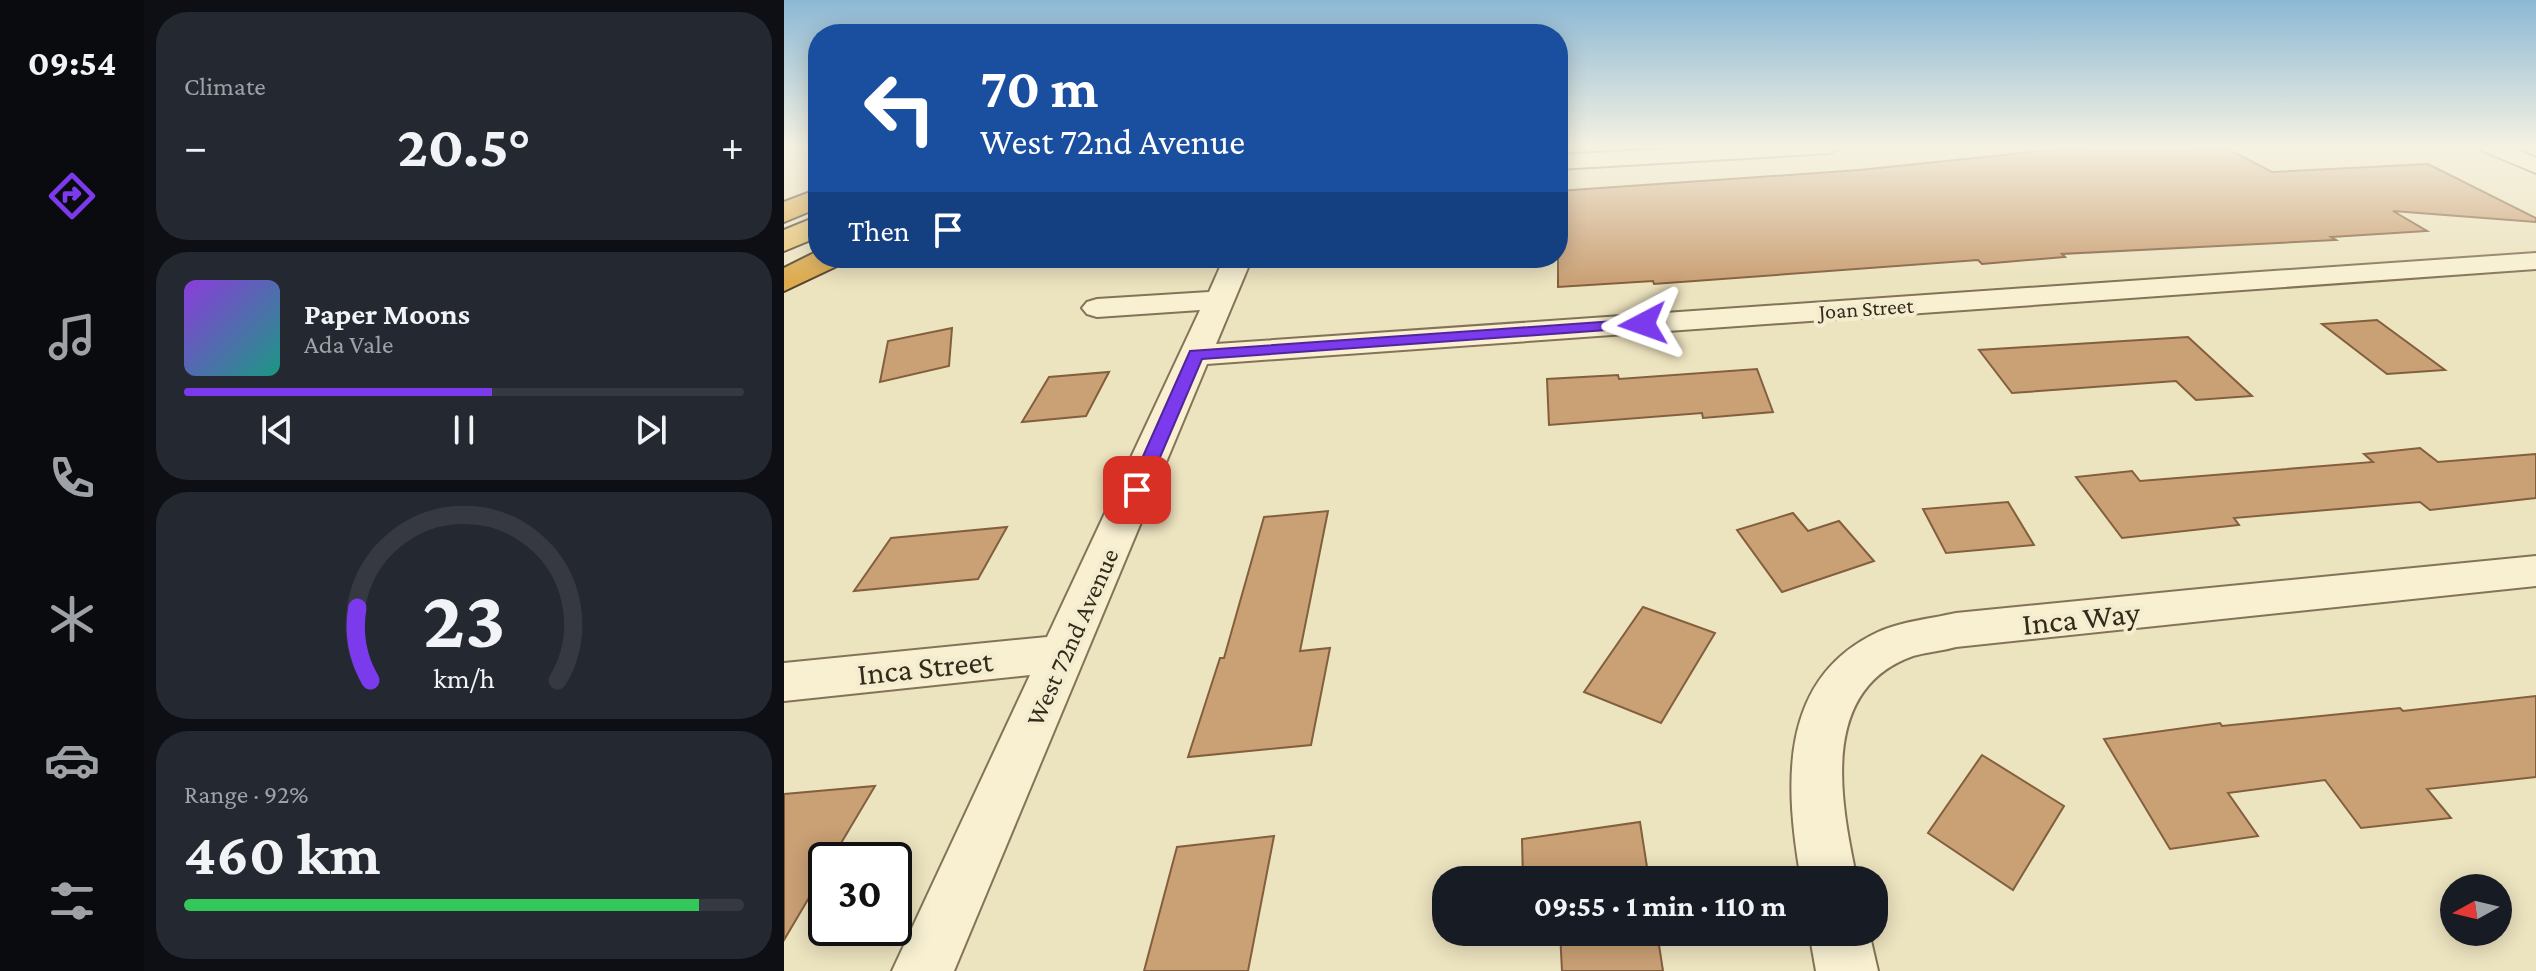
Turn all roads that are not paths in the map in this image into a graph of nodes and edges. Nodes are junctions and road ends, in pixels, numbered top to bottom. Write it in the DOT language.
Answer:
graph roads {
  1 [pos="808,202"];
  2 [pos="784,213"];
  3 [pos="808,230"];
  4 [pos="784,242"];
  5 [pos="2536,261"];
  6 [pos="809,268"];
  7 [pos="1234,268"];
  8 [pos="784,281"];
  9 [pos="1220,300"];
  10 [pos="1097,308"];
  11 [pos="1196,355"];
  12 [pos="2536,571"];
  13 [pos="1066,653"];
  14 [pos="784,682"];
  15 [pos="1826,866"];
  16 [pos="1842,946"];
  17 [pos="923,971"];
  18 [pos="1847,971"];
  1 -- 2 [label="highway"];
  3 -- 4 [label="highway"];
  5 -- 11 [label="street, Joan Street"];
  6 -- 8 [label="highway"];
  7 -- 9 [label="street, West 72nd Avenue"];
  9 -- 10 [label="street"];
  9 -- 11 [label="street, West 72nd Avenue"];
  11 -- 13 [label="street, West 72nd Avenue"];
  12 -- 15 [label="street, Inca Way"];
  13 -- 14 [label="street, Inca Street"];
  13 -- 17 [label="street, West 72nd Avenue"];
  16 -- 18 [label="street"];
}
